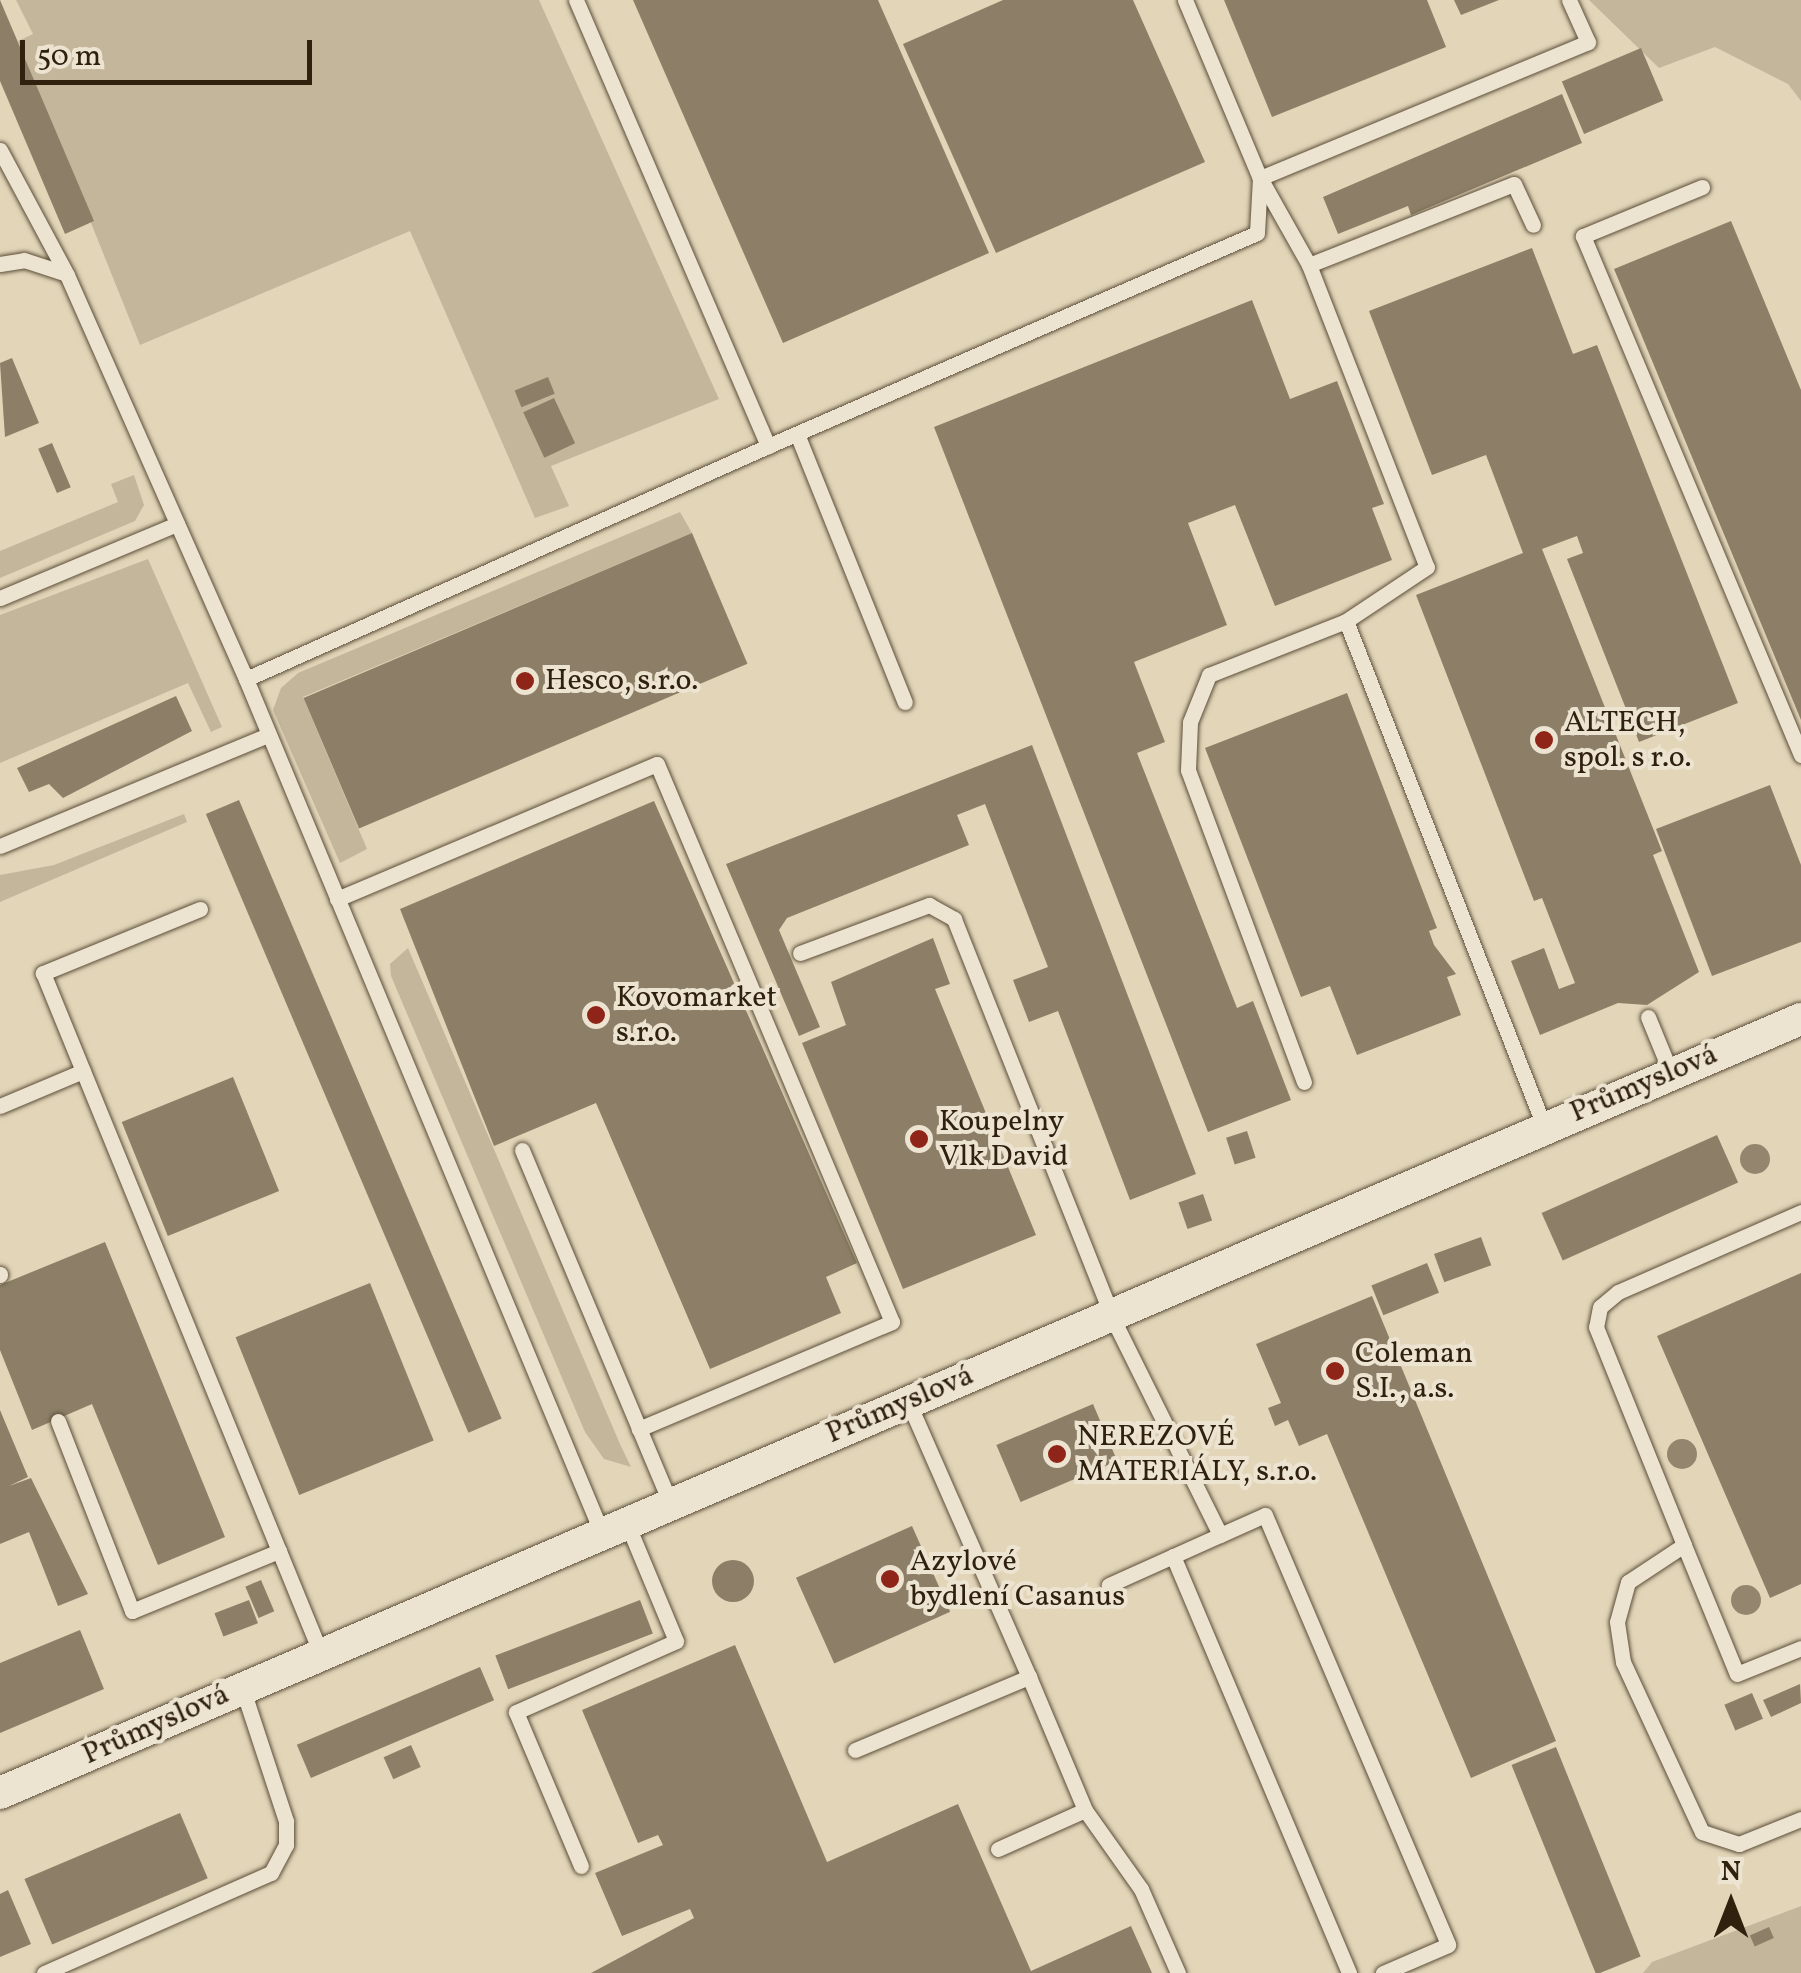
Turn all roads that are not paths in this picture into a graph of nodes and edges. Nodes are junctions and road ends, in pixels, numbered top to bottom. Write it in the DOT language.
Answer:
graph roads {
  1 [pos="576,0"];
  2 [pos="1185,0"];
  3 [pos="1570,0"];
  4 [pos="0,150"];
  5 [pos="1260,178"];
  6 [pos="1702,187"];
  7 [pos="1533,224"];
  8 [pos="0,264"];
  9 [pos="1309,265"];
  10 [pos="67,275"];
  11 [pos="797,434"];
  12 [pos="768,446"];
  13 [pos="177,524"];
  14 [pos="0,598"];
  15 [pos="1346,622"];
  16 [pos="246,679"];
  17 [pos="905,702"];
  18 [pos="268,734"];
  19 [pos="1801,755"];
  20 [pos="0,846"];
  21 [pos="337,899"];
  22 [pos="200,909"];
  23 [pos="800,954"];
  24 [pos="1648,1017"];
  25 [pos="1801,1019"];
  26 [pos="83,1071"];
  27 [pos="1671,1073"];
  28 [pos="1304,1082"];
  29 [pos="0,1106"];
  30 [pos="1544,1126"];
  31 [pos="522,1150"];
  32 [pos="1801,1212"];
  33 [pos="1112,1317"];
  34 [pos="908,1401"];
  35 [pos="58,1421"];
  36 [pos="638,1429"];
  37 [pos="670,1502"];
  38 [pos="614,1526"];
  39 [pos="1220,1536"];
  40 [pos="1684,1545"];
  41 [pos="279,1551"];
  42 [pos="1174,1556"];
  43 [pos="1109,1586"];
  44 [pos="1801,1648"];
  45 [pos="321,1654"];
  46 [pos="1029,1677"];
  47 [pos="242,1688"];
  48 [pos="855,1750"];
  49 [pos="0,1792"];
  50 [pos="1085,1810"];
  51 [pos="1801,1820"];
  52 [pos="998,1848"];
  53 [pos="581,1866"];
  54 [pos="44,1973"];
  55 [pos="1178,1973"];
  56 [pos="1349,1973"];
  57 [pos="1383,1973"];
  1 -- 12 [label="lane"];
  2 -- 5 [label="lane"];
  3 -- 5 [label="lane"];
  4 -- 10 [label="lane"];
  5 -- 9 [label="lane"];
  5 -- 11 [label="lane"];
  6 -- 19 [label="lane"];
  7 -- 9 [label="lane"];
  8 -- 10 [label="lane"];
  9 -- 15 [label="lane"];
  10 -- 13 [label="lane"];
  11 -- 12 [label="lane"];
  11 -- 17 [label="lane"];
  12 -- 16 [label="lane"];
  13 -- 14 [label="lane"];
  13 -- 16 [label="lane"];
  15 -- 28 [label="lane"];
  15 -- 30 [label="lane"];
  16 -- 18 [label="lane"];
  18 -- 20 [label="lane"];
  18 -- 21 [label="lane"];
  21 -- 36 [label="lane"];
  21 -- 38 [label="lane"];
  22 -- 26 [label="lane"];
  23 -- 33 [label="lane"];
  24 -- 27 [label="lane"];
  25 -- 27 [label="street, Průmyslová"];
  26 -- 29 [label="lane"];
  26 -- 41 [label="lane"];
  27 -- 30 [label="street, Průmyslová"];
  30 -- 33 [label="street, Průmyslová"];
  31 -- 36 [label="lane"];
  32 -- 40 [label="lane"];
  33 -- 34 [label="street, Průmyslová"];
  33 -- 39 [label="lane"];
  34 -- 37 [label="street, Průmyslová"];
  34 -- 46 [label="lane"];
  35 -- 41 [label="lane"];
  36 -- 37 [label="lane"];
  37 -- 38 [label="street, Průmyslová"];
  38 -- 45 [label="street, Průmyslová"];
  38 -- 53 [label="lane"];
  39 -- 42 [label="lane"];
  39 -- 57 [label="lane"];
  40 -- 44 [label="lane"];
  40 -- 51 [label="lane"];
  41 -- 45 [label="lane"];
  42 -- 43 [label="lane"];
  42 -- 56 [label="lane"];
  45 -- 47 [label="street, Průmyslová"];
  46 -- 48 [label="lane"];
  46 -- 50 [label="lane"];
  47 -- 49 [label="street, Průmyslová"];
  47 -- 54 [label="lane"];
  50 -- 52 [label="lane"];
  50 -- 55 [label="lane"];
}
